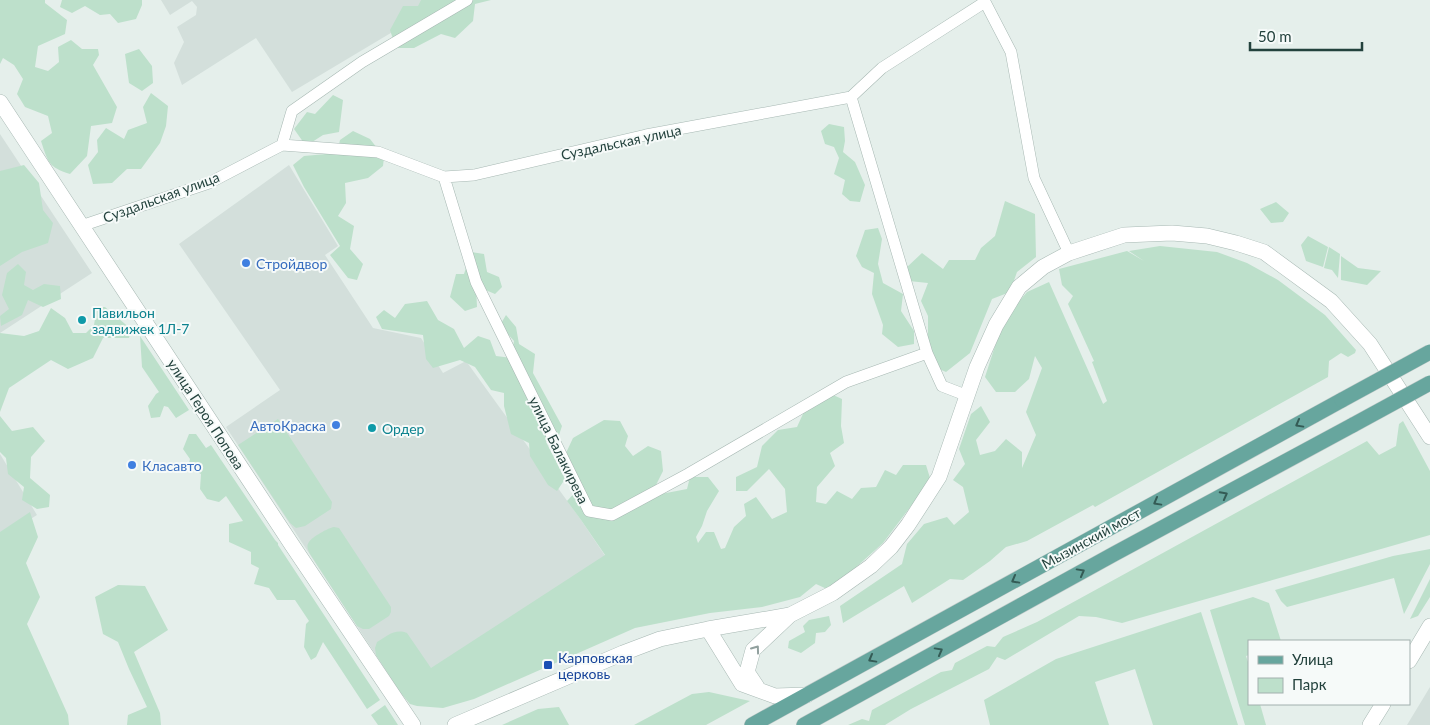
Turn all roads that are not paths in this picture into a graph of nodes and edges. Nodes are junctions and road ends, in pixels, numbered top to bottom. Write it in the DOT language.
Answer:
graph roads {
  1 [pos="467,0"];
  2 [pos="985,1"];
  3 [pos="851,97"];
  4 [pos="0,102"];
  5 [pos="282,145"];
  6 [pos="444,176"];
  7 [pos="81,226"];
  8 [pos="1069,253"];
  9 [pos="1430,352"];
  10 [pos="927,353"];
  11 [pos="1430,382"];
  12 [pos="968,396"];
  13 [pos="1430,437"];
  14 [pos="790,615"];
  15 [pos="1430,626"];
  16 [pos="708,629"];
  17 [pos="1410,659"];
  18 [pos="760,690"];
  19 [pos="807,695"];
  20 [pos="1382,705"];
  21 [pos="413,725"];
  22 [pos="455,725"];
  23 [pos="752,725"];
  24 [pos="804,725"];
  25 [pos="1370,725"];
  1 -- 5 [label="street"];
  2 -- 3 [label="street"];
  2 -- 8 [label="street"];
  3 -- 6 [label="street, Суздальская улица"];
  3 -- 10 [label="street"];
  4 -- 7 [label="street, улица Героя Попова"];
  5 -- 6 [label="street, Суздальская улица"];
  5 -- 7 [label="street, Суздальская улица"];
  6 -- 10 [label="street, улица Балакирева"];
  7 -- 21 [label="street, улица Героя Попова"];
  8 -- 12 [label="street"];
  8 -- 13 [label="street"];
  9 -- 19 [label="main road, Мызинский мост, one-way, bridge"];
  10 -- 12 [label="street"];
  24 -- 11 [label="main road, Мызинский мост, one-way, bridge"];
  12 -- 14 [label="street"];
  14 -- 16 [label="street"];
  18 -- 14 [label="street, one-way"];
  15 -- 17 [label="street"];
  16 -- 18 [label="street"];
  16 -- 22 [label="street"];
  18 -- 19 [label="street"];
  19 -- 23 [label="main road, Мызинский мост"];
  20 -- 25 [label="street"];
}
